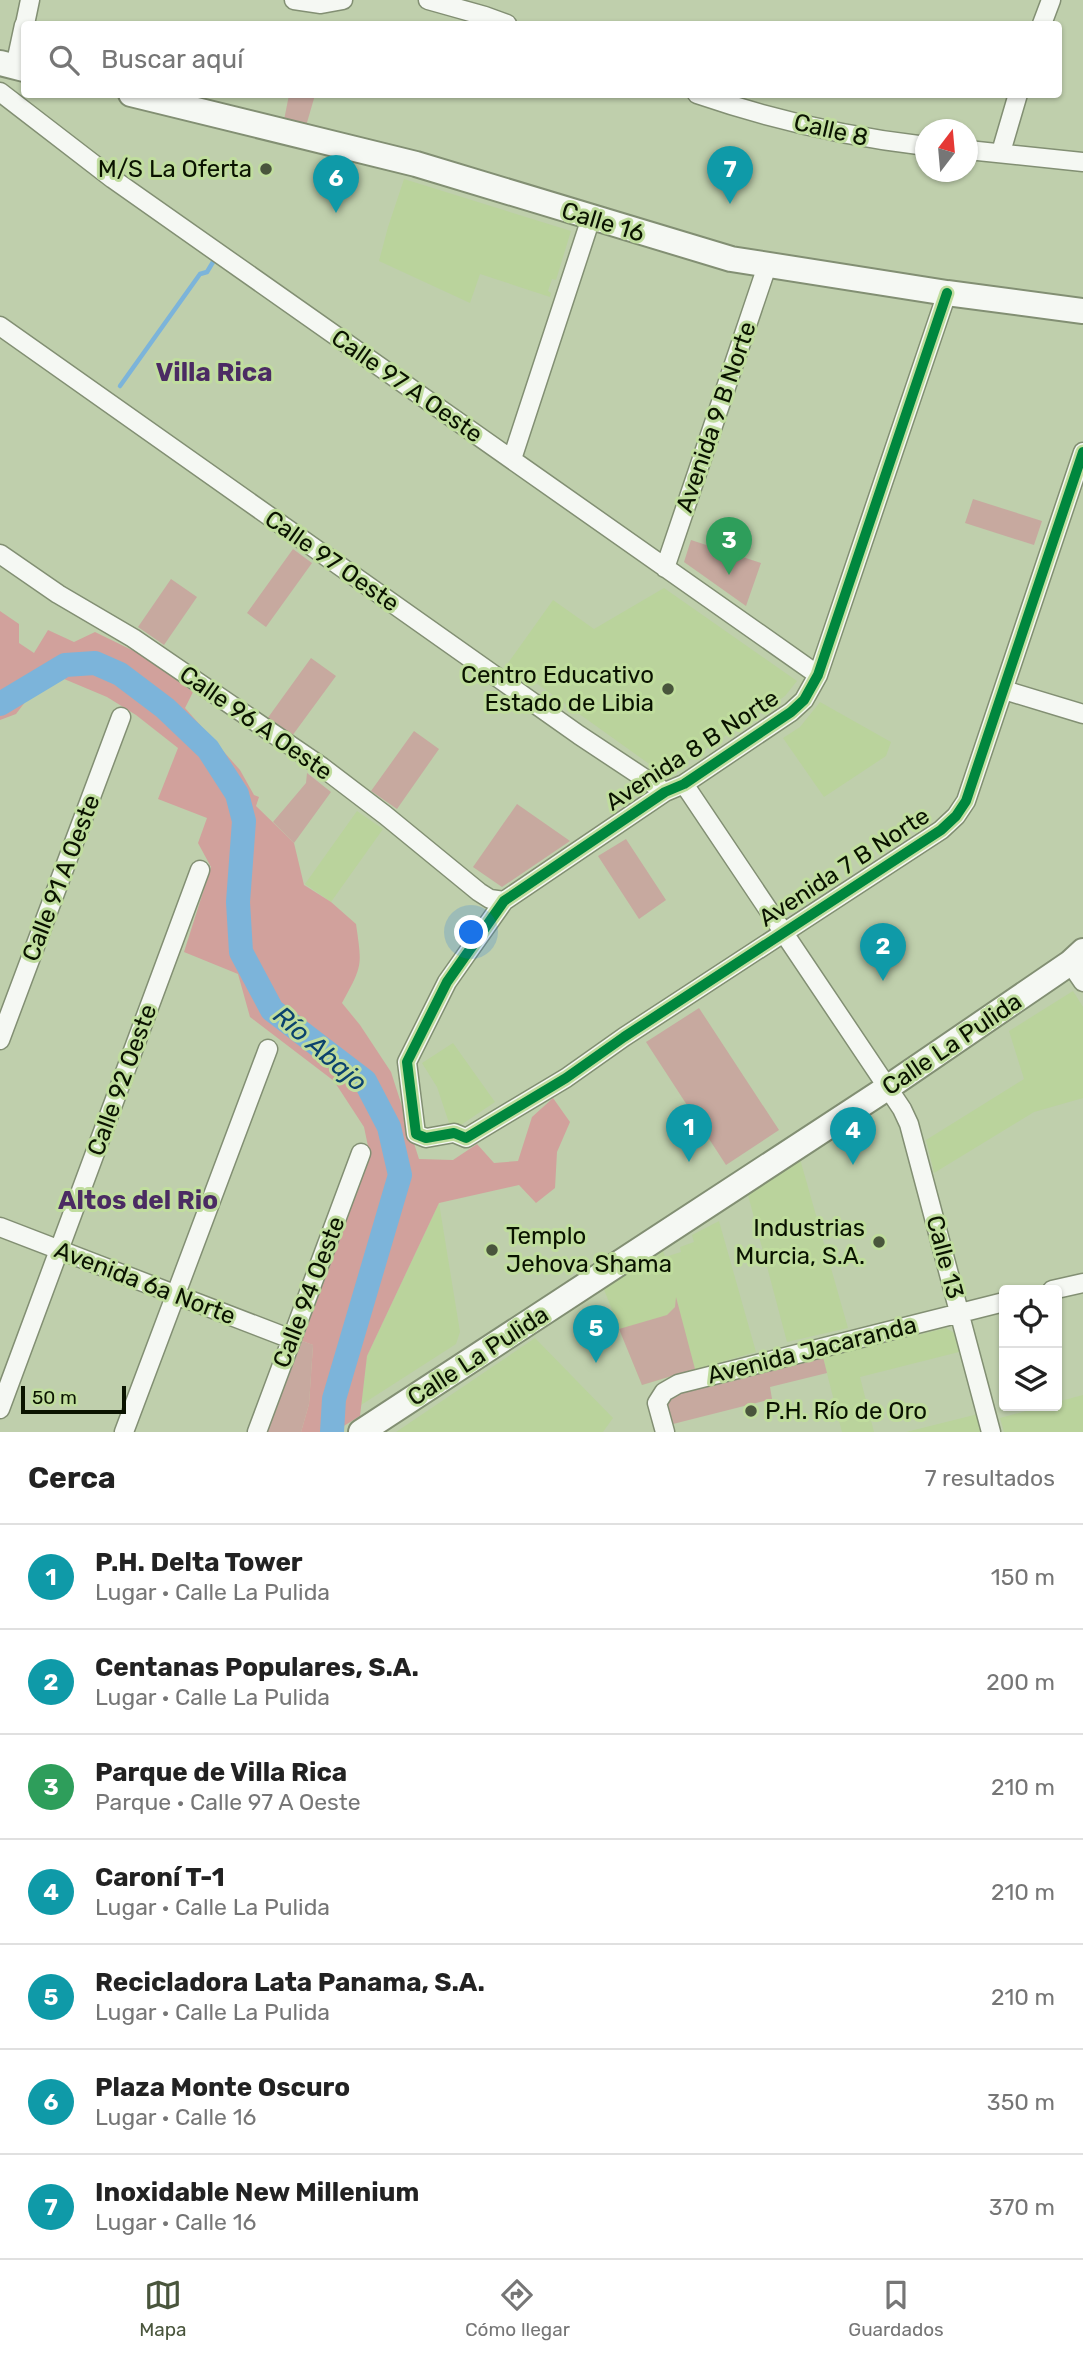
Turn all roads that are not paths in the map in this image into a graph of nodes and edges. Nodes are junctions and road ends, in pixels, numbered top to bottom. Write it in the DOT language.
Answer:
graph roads {
  1 [pos="30,0"];
  2 [pos="294,0"];
  3 [pos="343,0"];
  4 [pos="428,0"];
  5 [pos="1051,0"];
  6 [pos="26,21"];
  7 [pos="499,21"];
  8 [pos="1043,21"];
  9 [pos="21,39"];
  10 [pos="13,66"];
  11 [pos="0,92"];
  12 [pos="147,98"];
  13 [pos="709,98"];
  14 [pos="1017,98"];
  15 [pos="915,145"];
  16 [pos="978,151"];
  17 [pos="1001,152"];
  18 [pos="1083,162"];
  19 [pos="591,218"];
  20 [pos="767,266"];
  21 [pos="947,293"];
  22 [pos="1083,310"];
  23 [pos="0,327"];
  24 [pos="1083,452"];
  25 [pos="512,459"];
  26 [pos="0,554"];
  27 [pos="665,568"];
  28 [pos="818,675"];
  29 [pos="1004,690"];
  30 [pos="1083,715"];
  31 [pos="121,717"];
  32 [pos="684,784"];
  33 [pos="666,792"];
  34 [pos="200,870"];
  35 [pos="504,901"];
  36 [pos="782,933"];
  37 [pos="1079,965"];
  38 [pos="0,1040"];
  39 [pos="268,1049"];
  40 [pos="887,1088"];
  41 [pos="466,1138"];
  42 [pos="361,1153"];
  43 [pos="0,1227"];
  44 [pos="59,1250"];
  45 [pos="1083,1283"];
  46 [pos="1062,1288"];
  47 [pos="175,1295"];
  48 [pos="999,1303"];
  49 [pos="960,1312"];
  50 [pos="290,1339"];
  51 [pos="0,1409"];
  52 [pos="364,1430"];
  53 [pos="124,1432"];
  54 [pos="257,1432"];
  55 [pos="664,1432"];
  56 [pos="991,1432"];
  1 -- 6 [label="street"];
  2 -- 3 [label="street"];
  4 -- 7 [label="street"];
  5 -- 8 [label="street"];
  9 -- 10 [label="street"];
  11 -- 25 [label="street, Calle 97 A Oeste"];
  12 -- 19 [label="main road, Calle 16"];
  13 -- 15 [label="street, Calle 8"];
  14 -- 17 [label="street"];
  16 -- 17 [label="street"];
  17 -- 18 [label="street"];
  19 -- 20 [label="main road, Calle 16"];
  19 -- 25 [label="street"];
  20 -- 21 [label="main road, Calle 16"];
  20 -- 27 [label="street, Avenida 9 B Norte"];
  21 -- 22 [label="main road, Calle 16"];
  21 -- 28 [label="street, Avenida 8 B Norte"];
  23 -- 33 [label="street, Calle 97 Oeste"];
  24 -- 29 [label="street, Avenida 7 B Norte"];
  25 -- 27 [label="street, Calle 97 A Oeste"];
  26 -- 35 [label="street, Calle 96 A Oeste"];
  27 -- 28 [label="street, Calle 97 A Oeste"];
  28 -- 32 [label="street, Avenida 8 B Norte"];
  29 -- 30 [label="street"];
  29 -- 36 [label="street, Avenida 7 B Norte"];
  31 -- 38 [label="street, Calle 91 A Oeste"];
  32 -- 33 [label="street, Avenida 8 B Norte"];
  32 -- 36 [label="street, Calle 13"];
  33 -- 35 [label="street, Avenida 8 B Norte"];
  34 -- 44 [label="street, Calle 92 Oeste"];
  35 -- 41 [label="street, Avenida 8 B Norte"];
  36 -- 40 [label="street, Calle 13"];
  36 -- 41 [label="street, Avenida 7 B Norte"];
  37 -- 40 [label="main road, Calle La Pulida"];
  39 -- 47 [label="street"];
  40 -- 49 [label="street, Calle 13"];
  40 -- 52 [label="main road, Calle La Pulida"];
  42 -- 50 [label="street, Calle 94 Oeste"];
  43 -- 44 [label="street, Avenida 6a Norte"];
  44 -- 47 [label="street, Avenida 6a Norte"];
  44 -- 51 [label="street, Calle 92 Oeste"];
  45 -- 46 [label="street"];
  47 -- 50 [label="street, Avenida 6a Norte"];
  47 -- 53 [label="street"];
  48 -- 49 [label="street, Avenida Jacaranda"];
  49 -- 55 [label="street, Avenida Jacaranda"];
  49 -- 56 [label="street, Calle 13"];
  50 -- 54 [label="street, Calle 94 Oeste"];
}
